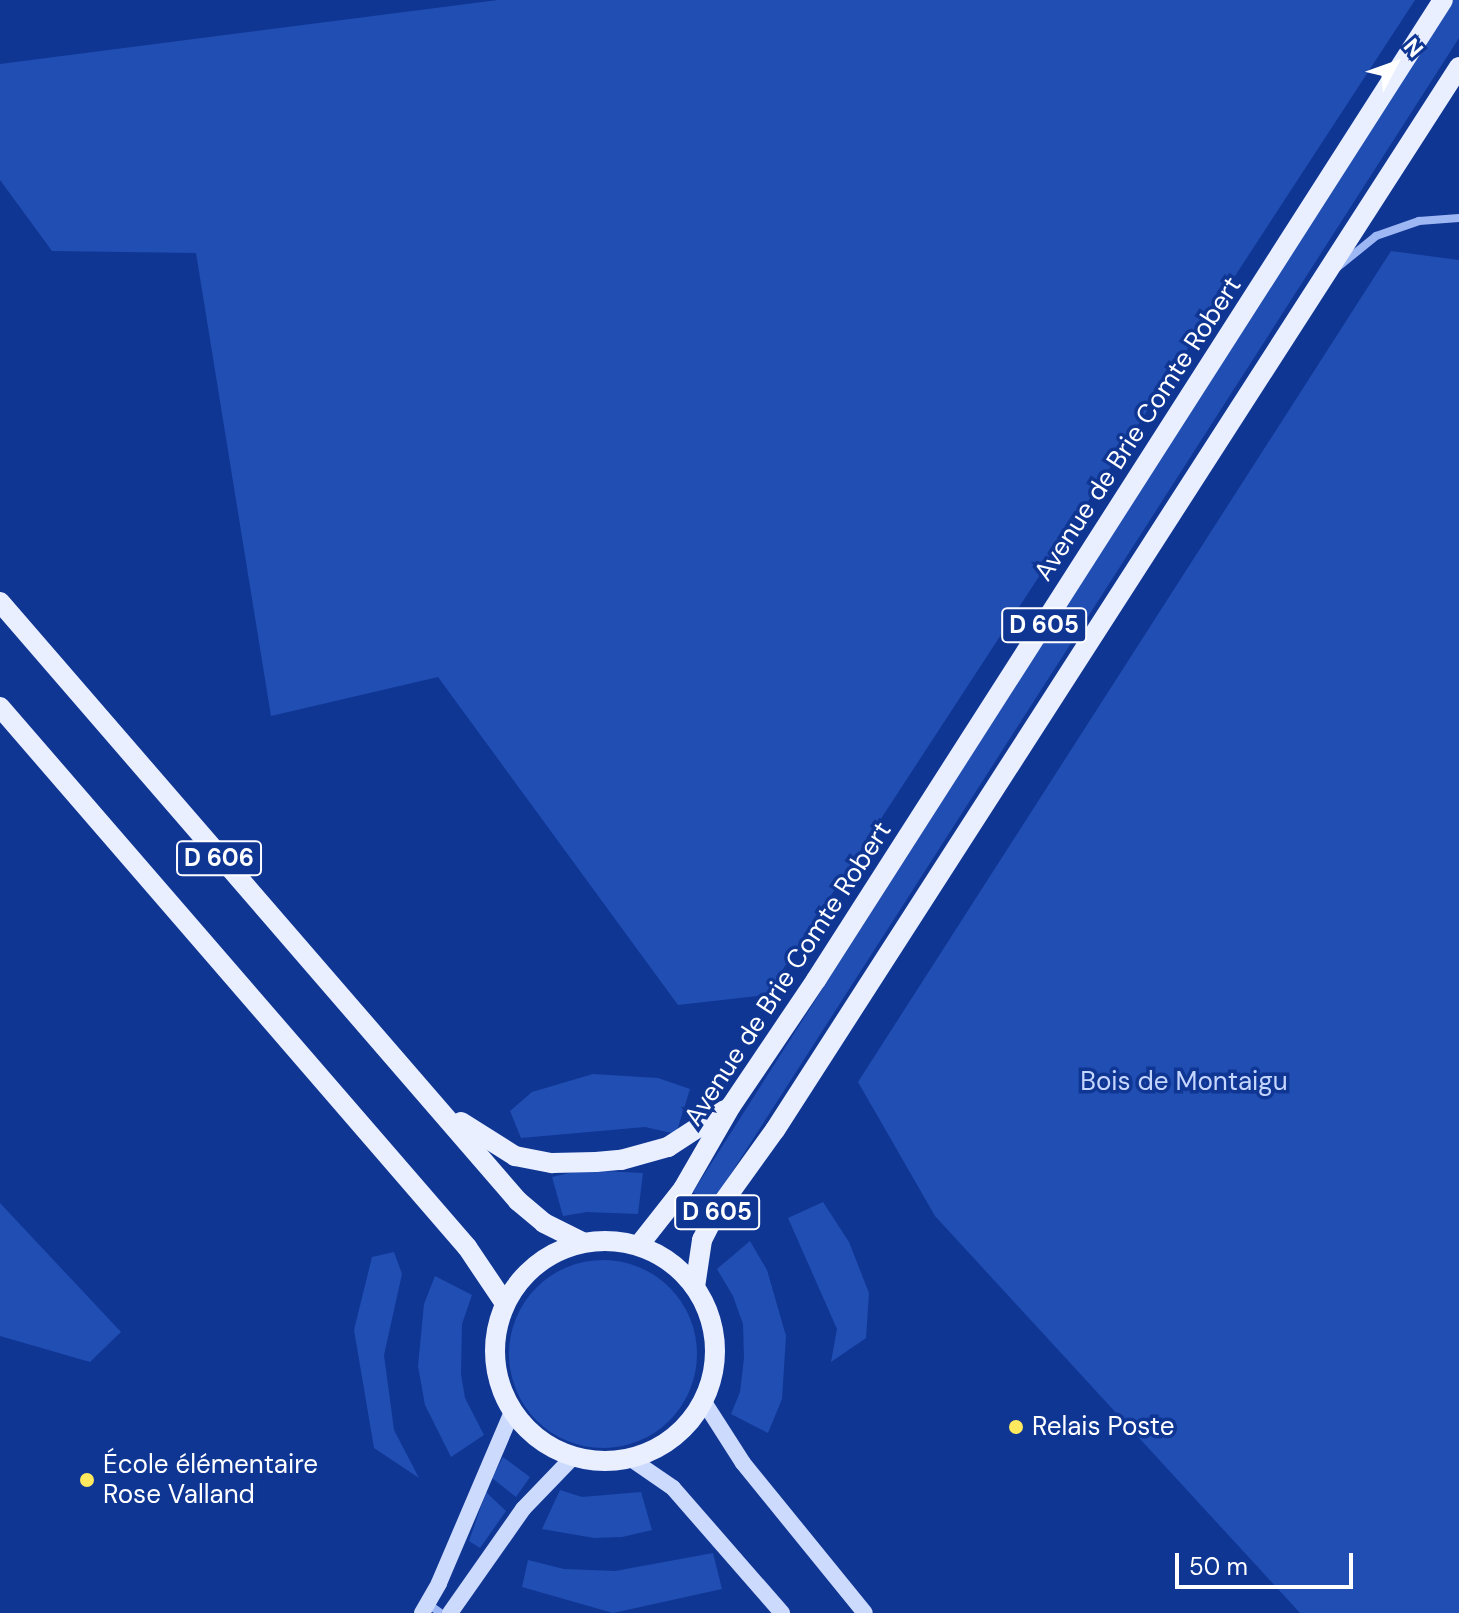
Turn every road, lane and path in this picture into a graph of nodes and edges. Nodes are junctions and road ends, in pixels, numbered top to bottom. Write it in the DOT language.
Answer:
graph roads {
  1 [pos="1443,0"];
  2 [pos="1459,67"];
  3 [pos="1459,218"];
  4 [pos="1323,281"];
  5 [pos="0,602"];
  6 [pos="0,707"];
  7 [pos="731,1106"];
  8 [pos="440,1110"];
  9 [pos="582,1242"];
  10 [pos="639,1245"];
  11 [pos="695,1287"];
  12 [pos="504,1302"];
  13 [pos="704,1402"];
  14 [pos="512,1412"];
  15 [pos="573,1457"];
  16 [pos="631,1459"];
  17 [pos="430,1610"];
  18 [pos="450,1613"];
  19 [pos="782,1613"];
  20 [pos="865,1613"];
  1 -- 7 [label="main road, Avenue de Brie Comte Robert / D 605"];
  2 -- 4 [label="main road, D 605"];
  3 -- 4 [label="street"];
  4 -- 11 [label="main road, D 605"];
  5 -- 8 [label="main road, D 606"];
  6 -- 12 [label="main road, D 606"];
  7 -- 8 [label="main road"];
  7 -- 10 [label="main road, Avenue de Brie Comte Robert / D 605"];
  8 -- 9 [label="main road, D 606"];
  9 -- 10 [label="main road"];
  9 -- 12 [label="main road"];
  10 -- 11 [label="main road"];
  11 -- 13 [label="main road"];
  12 -- 14 [label="main road"];
  13 -- 16 [label="main road"];
  13 -- 20 [label="main road"];
  14 -- 15 [label="main road"];
  14 -- 17 [label="main road"];
  15 -- 16 [label="main road"];
  15 -- 18 [label="main road"];
  16 -- 19 [label="main road"];
}
